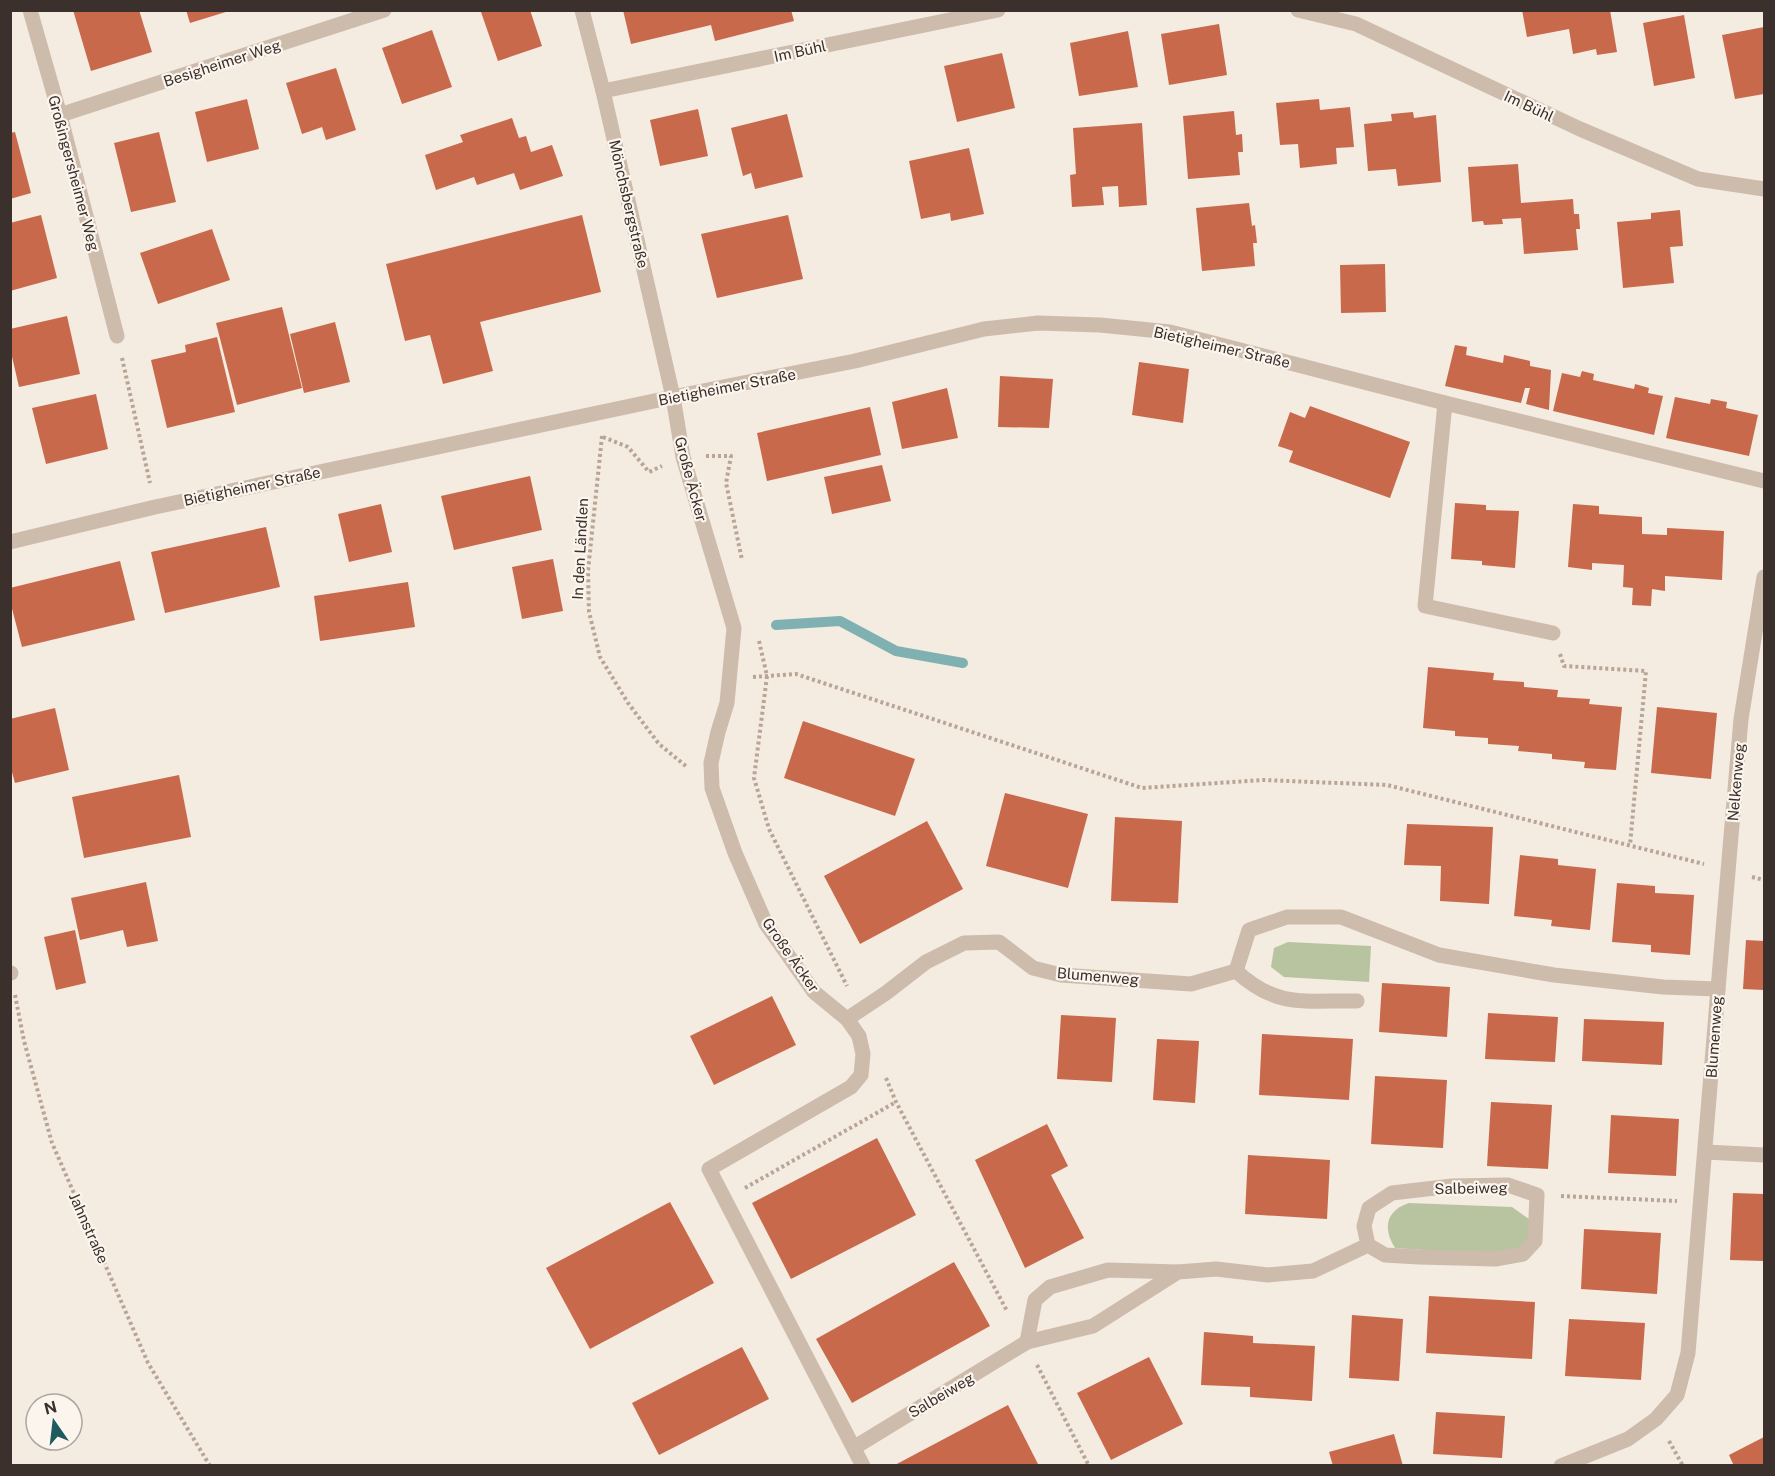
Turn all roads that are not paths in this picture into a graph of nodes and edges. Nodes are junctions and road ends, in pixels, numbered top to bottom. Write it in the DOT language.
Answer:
graph roads {
  1 [pos="30,10"];
  2 [pos="384,10"];
  3 [pos="582,10"];
  4 [pos="998,10"];
  5 [pos="1298,10"];
  6 [pos="603,91"];
  7 [pos="60,115"];
  8 [pos="1764,189"];
  9 [pos="117,336"];
  10 [pos="673,397"];
  11 [pos="1445,403"];
  12 [pos="1764,481"];
  13 [pos="10,542"];
  14 [pos="1764,577"];
  15 [pos="1553,633"];
  16 [pos="1236,971"];
  17 [pos="1718,989"];
  18 [pos="1357,1000"];
  19 [pos="853,1016"];
  20 [pos="1706,1152"];
  21 [pos="1764,1155"];
  22 [pos="1368,1245"];
  23 [pos="1178,1272"];
  24 [pos="1027,1342"];
  25 [pos="855,1447"];
  26 [pos="863,1466"];
  27 [pos="1561,1466"];
  1 -- 7 [label="street, Großingersheimer Weg"];
  2 -- 7 [label="street, Besigheimer Weg"];
  3 -- 6 [label="street, Mönchsbergstraße"];
  4 -- 6 [label="street, Im Bühl"];
  5 -- 8 [label="street, Im Bühl"];
  6 -- 10 [label="street, Mönchsbergstraße"];
  7 -- 9 [label="street, Großingersheimer Weg"];
  10 -- 11 [label="street, Bietigheimer Straße"];
  10 -- 13 [label="street, Bietigheimer Straße"];
  10 -- 19 [label="street, Große Äcker"];
  11 -- 12 [label="street, Bietigheimer Straße"];
  11 -- 15 [label="street"];
  14 -- 17 [label="street, Nelkenweg"];
  16 -- 17 [label="street, Blumenweg"];
  16 -- 18 [label="street"];
  16 -- 19 [label="street, Blumenweg"];
  17 -- 20 [label="street, Blumenweg"];
  19 -- 25 [label="street, Große Äcker"];
  20 -- 21 [label="street"];
  20 -- 27 [label="street, Blumenweg"];
  22 -- 22 [label="street, Salbeiweg"];
  22 -- 23 [label="street, Salbeiweg"];
  23 -- 24 [label="street, Salbeiweg"];
  23 -- 24 [label="street, Salbeiweg"];
  24 -- 25 [label="street, Salbeiweg"];
  25 -- 26 [label="street, Große Äcker"];
}
